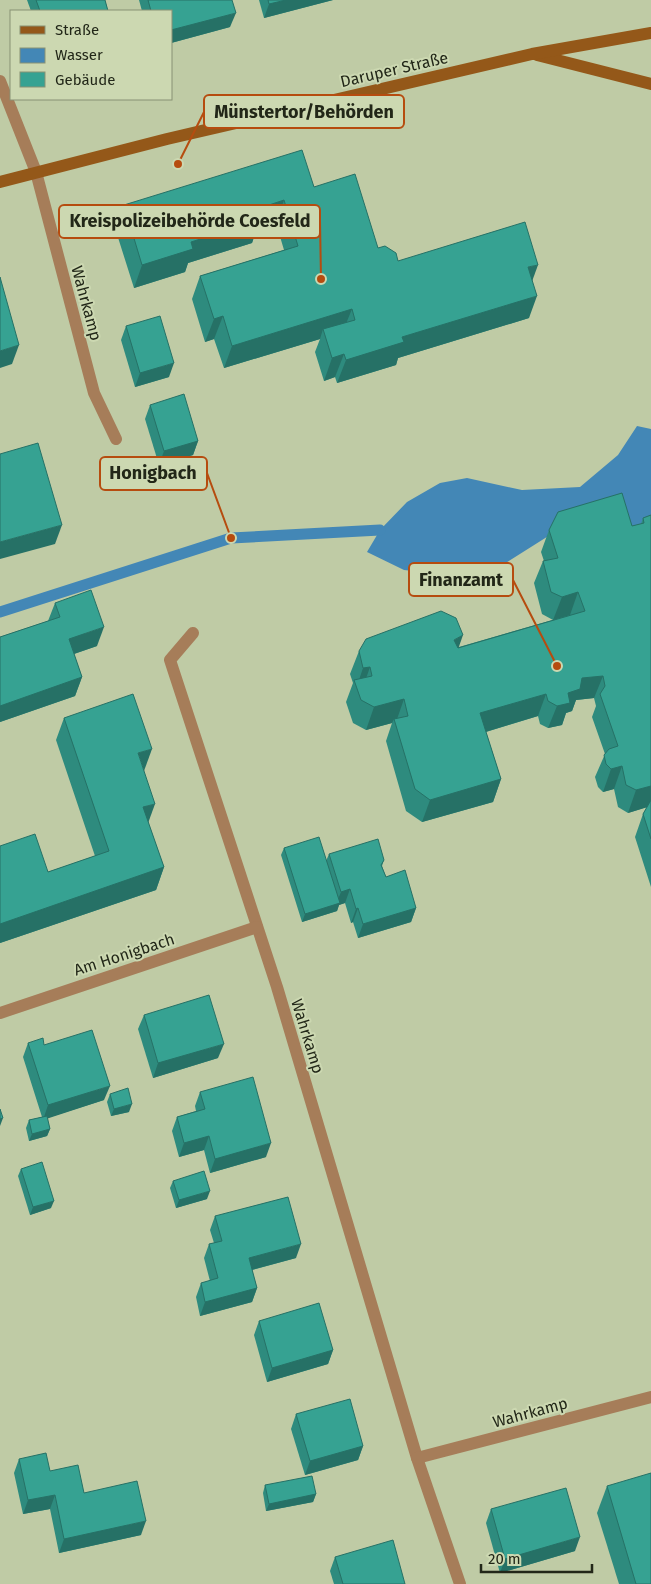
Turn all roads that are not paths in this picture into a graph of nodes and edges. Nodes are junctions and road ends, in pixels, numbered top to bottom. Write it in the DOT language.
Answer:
graph roads {
  1 [pos="651,33"];
  2 [pos="532,54"];
  3 [pos="0,81"];
  4 [pos="651,84"];
  5 [pos="36,172"];
  6 [pos="0,182"];
  7 [pos="116,439"];
  8 [pos="193,632"];
  9 [pos="257,927"];
  10 [pos="0,1012"];
  11 [pos="651,1397"];
  12 [pos="417,1458"];
  13 [pos="460,1584"];
  1 -- 2 [label="street, Daruper Straße"];
  2 -- 4 [label="street"];
  2 -- 5 [label="street, Daruper Straße"];
  3 -- 5 [label="street, Wahrkamp"];
  5 -- 6 [label="street, Daruper Straße"];
  5 -- 7 [label="street, Wahrkamp"];
  8 -- 9 [label="street, Wahrkamp"];
  9 -- 10 [label="street, Am Honigbach"];
  9 -- 12 [label="street, Wahrkamp"];
  11 -- 12 [label="street, Wahrkamp"];
  12 -- 13 [label="street, Wahrkamp"];
}
